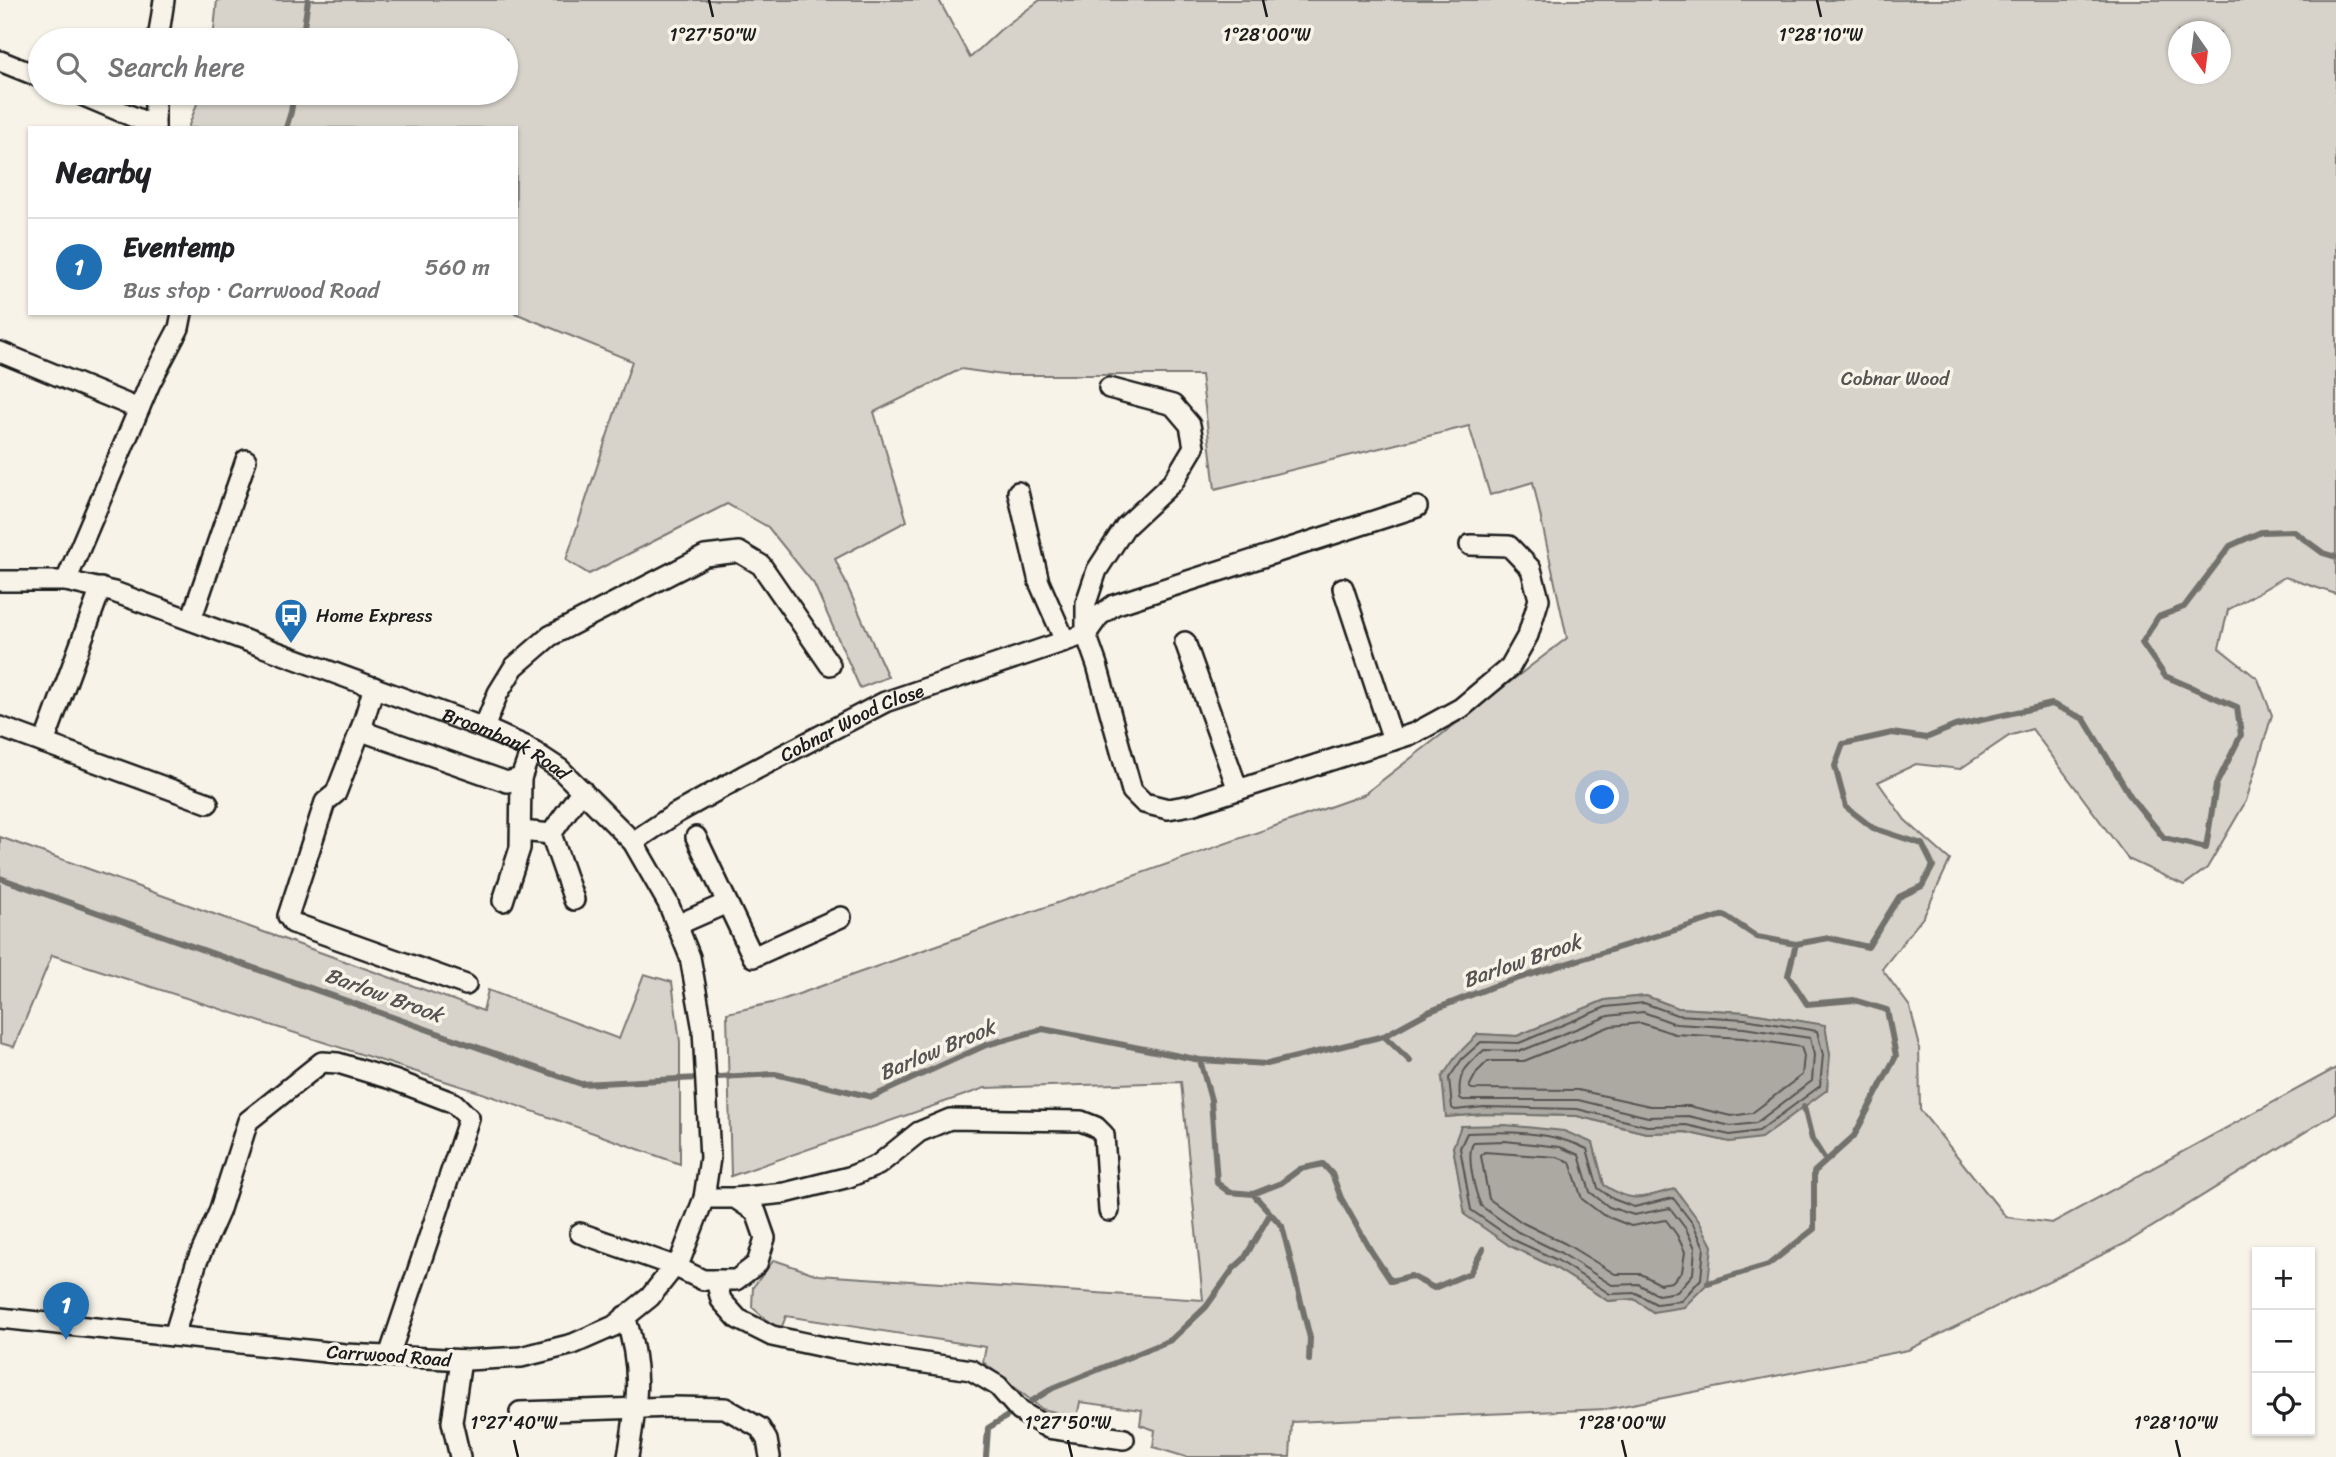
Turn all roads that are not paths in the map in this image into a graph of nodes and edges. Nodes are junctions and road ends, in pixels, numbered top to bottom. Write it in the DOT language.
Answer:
graph roads {
  1 [pos="164,0"];
  2 [pos="160,28"];
  3 [pos="0,61"];
  4 [pos="28,72"];
  5 [pos="105,105"];
  6 [pos="155,105"];
  7 [pos="153,126"];
  8 [pos="155,126"];
  9 [pos="182,315"];
  10 [pos="0,352"];
  11 [pos="1109,388"];
  12 [pos="139,409"];
  13 [pos="246,460"];
  14 [pos="1018,492"];
  15 [pos="1417,507"];
  16 [pos="1470,545"];
  17 [pos="0,581"];
  18 [pos="66,581"];
  19 [pos="1343,588"];
  20 [pos="101,589"];
  21 [pos="191,620"];
  22 [pos="1086,634"];
  23 [pos="1065,641"];
  24 [pos="1185,642"];
  25 [pos="830,665"];
  26 [pos="373,687"];
  27 [pos="362,726"];
  28 [pos="0,727"];
  29 [pos="484,727"];
  30 [pos="1393,740"];
  31 [pos="44,743"];
  32 [pos="531,750"];
  33 [pos="521,778"];
  34 [pos="583,790"];
  35 [pos="1238,790"];
  36 [pos="208,803"];
  37 [pos="521,831"];
  38 [pos="551,834"];
  39 [pos="696,837"];
  40 [pos="633,842"];
  41 [pos="574,900"];
  42 [pos="502,901"];
  43 [pos="727,903"];
  44 [pos="841,917"];
  45 [pos="677,925"];
  46 [pos="466,985"];
  47 [pos="704,1198"];
  48 [pos="735,1198"];
  49 [pos="1109,1211"];
  50 [pos="580,1233"];
  51 [pos="674,1266"];
  52 [pos="716,1280"];
  53 [pos="625,1316"];
  54 [pos="0,1318"];
  55 [pos="174,1336"];
  56 [pos="389,1356"];
  57 [pos="461,1360"];
  58 [pos="636,1408"];
  59 [pos="520,1412"];
  60 [pos="1124,1439"];
  61 [pos="460,1457"];
  62 [pos="628,1457"];
  63 [pos="769,1457"];
  1 -- 2 [label="street"];
  3 -- 4 [label="street"];
  5 -- 7 [label="street"];
  6 -- 8 [label="street"];
  9 -- 12 [label="street"];
  10 -- 12 [label="street"];
  11 -- 22 [label="street"];
  12 -- 18 [label="street"];
  13 -- 21 [label="street"];
  14 -- 23 [label="street"];
  15 -- 22 [label="street"];
  16 -- 30 [label="street"];
  17 -- 18 [label="street, Broombank Road"];
  18 -- 20 [label="street, Broombank Road"];
  19 -- 30 [label="street"];
  20 -- 21 [label="street, Broombank Road"];
  20 -- 31 [label="street"];
  21 -- 26 [label="street, Broombank Road"];
  22 -- 23 [label="street, Cobnar Wood Close"];
  22 -- 35 [label="street"];
  23 -- 40 [label="street, Cobnar Wood Close"];
  24 -- 35 [label="street"];
  25 -- 29 [label="street"];
  26 -- 27 [label="street"];
  26 -- 29 [label="street, Broombank Road"];
  27 -- 33 [label="street"];
  27 -- 46 [label="street"];
  28 -- 31 [label="street"];
  29 -- 32 [label="street, Broombank Road"];
  30 -- 35 [label="street"];
  31 -- 36 [label="street"];
  32 -- 33 [label="street"];
  32 -- 34 [label="street, Broombank Road"];
  33 -- 37 [label="street"];
  34 -- 38 [label="street"];
  34 -- 40 [label="street, Broombank Road"];
  37 -- 38 [label="street"];
  37 -- 42 [label="street"];
  38 -- 41 [label="street"];
  39 -- 43 [label="street"];
  40 -- 45 [label="street, Broombank Road"];
  43 -- 44 [label="street"];
  43 -- 45 [label="street"];
  45 -- 47 [label="street, Broombank Road"];
  47 -- 48 [label="street"];
  47 -- 51 [label="street, Carrwood Road"];
  48 -- 49 [label="street"];
  48 -- 52 [label="street"];
  50 -- 51 [label="street"];
  51 -- 52 [label="street"];
  51 -- 53 [label="street, Carrwood Road"];
  52 -- 60 [label="street"];
  53 -- 57 [label="street, Carrwood Road"];
  53 -- 58 [label="street"];
  54 -- 55 [label="street, Carrwood Road"];
  55 -- 56 [label="street, Carrwood Road"];
  55 -- 56 [label="street"];
  56 -- 57 [label="street, Carrwood Road"];
  57 -- 61 [label="street"];
  58 -- 59 [label="street"];
  58 -- 62 [label="street"];
  58 -- 63 [label="street"];
}
